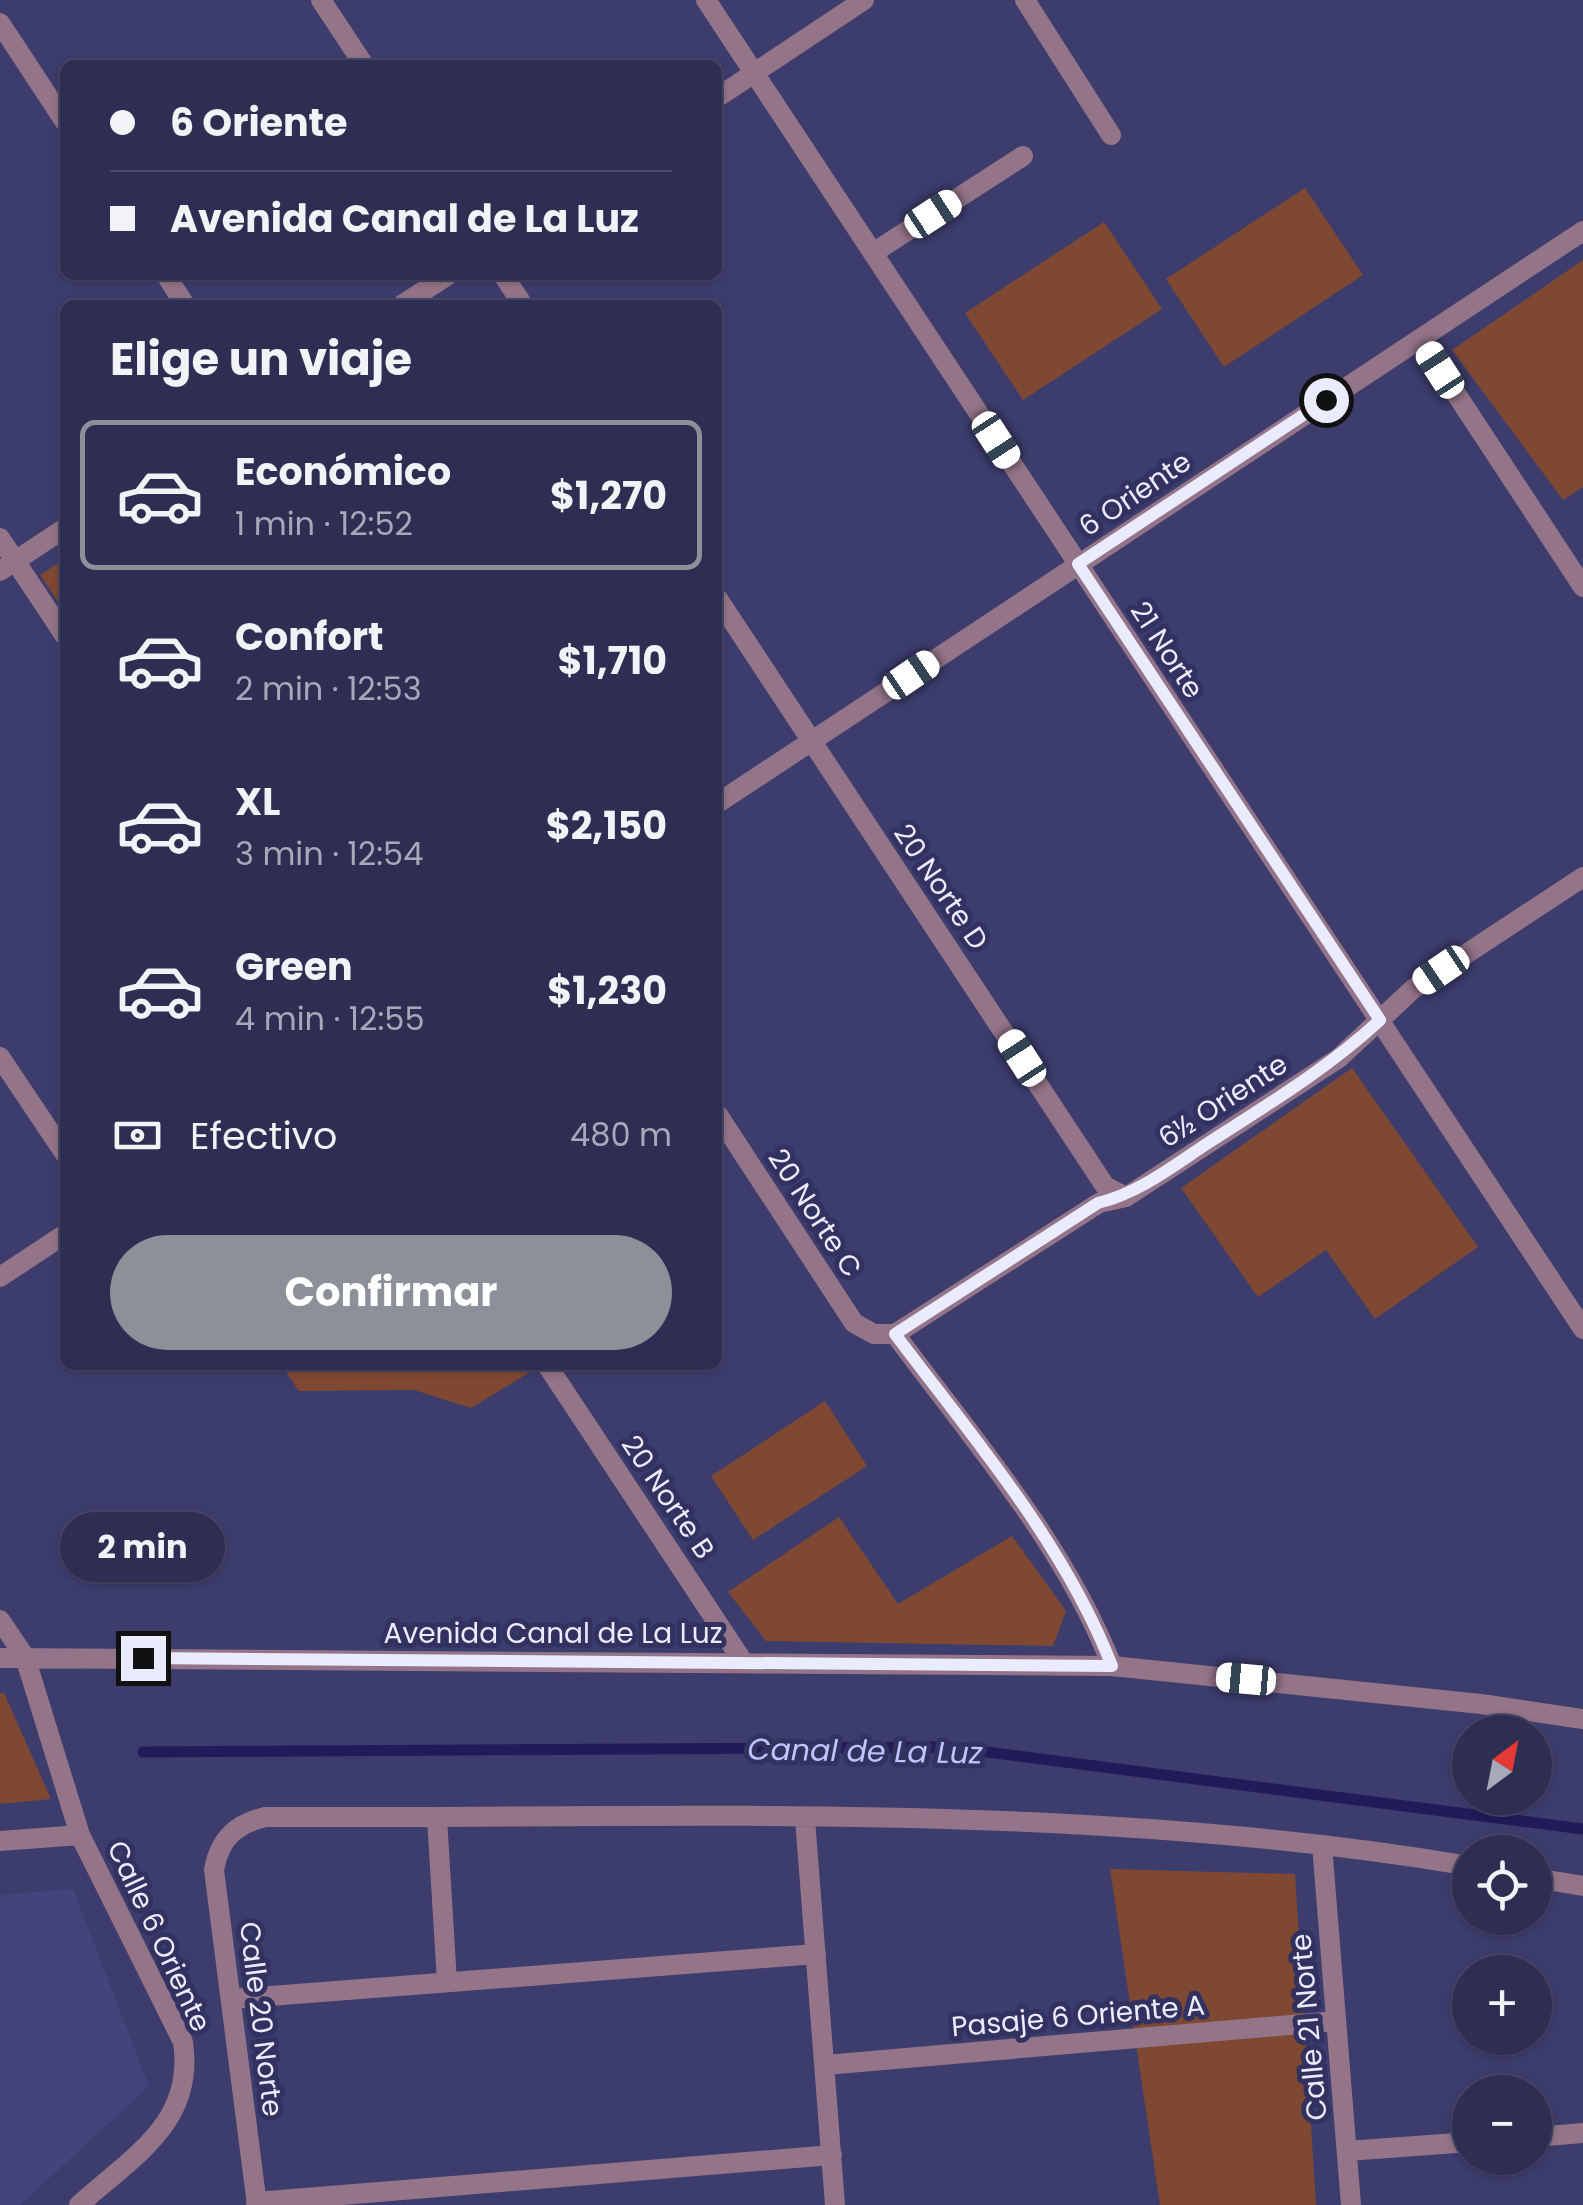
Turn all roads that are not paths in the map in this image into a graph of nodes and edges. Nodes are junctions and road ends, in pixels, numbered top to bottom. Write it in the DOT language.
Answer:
graph roads {
  1 [pos="321,0"];
  2 [pos="706,0"];
  3 [pos="864,0"];
  4 [pos="1025,0"];
  5 [pos="0,23"];
  6 [pos="361,60"];
  7 [pos="754,72"];
  8 [pos="722,94"];
  9 [pos="60,114"];
  10 [pos="1112,134"];
  11 [pos="1023,156"];
  12 [pos="1583,231"];
  13 [pos="873,253"];
  14 [pos="440,280"];
  15 [pos="410,300"];
  16 [pos="1420,338"];
  17 [pos="60,531"];
  18 [pos="0,538"];
  19 [pos="1078,564"];
  20 [pos="8,566"];
  21 [pos="1583,587"];
  22 [pos="722,606"];
  23 [pos="60,630"];
  24 [pos="811,741"];
  25 [pos="722,800"];
  26 [pos="1583,877"];
  27 [pos="1380,1020"];
  28 [pos="0,1057"];
  29 [pos="60,1147"];
  30 [pos="726,1148"];
  31 [pos="1126,1196"];
  32 [pos="60,1237"];
  33 [pos="0,1278"];
  34 [pos="1583,1329"];
  35 [pos="884,1334"];
  36 [pos="550,1370"];
  37 [pos="0,1620"];
  38 [pos="26,1657"];
  39 [pos="0,1658"];
  40 [pos="742,1660"];
  41 [pos="1112,1666"];
  42 [pos="1583,1719"];
  43 [pos="437,1818"];
  44 [pos="805,1819"];
  45 [pos="80,1834"];
  46 [pos="0,1841"];
  47 [pos="1322,1844"];
  48 [pos="1452,1863"];
  49 [pos="1552,1881"];
  50 [pos="1583,1886"];
  51 [pos="816,1954"];
  52 [pos="447,1982"];
  53 [pos="231,1999"];
  54 [pos="1336,2022"];
  55 [pos="824,2065"];
  56 [pos="1583,2134"];
  57 [pos="1552,2136"];
  58 [pos="1452,2143"];
  59 [pos="1347,2151"];
  60 [pos="832,2155"];
  61 [pos="256,2204"];
  62 [pos="79,2205"];
  63 [pos="835,2205"];
  64 [pos="1351,2205"];
  1 -- 6 [label="street"];
  2 -- 7 [label="street, 21 Norte"];
  3 -- 7 [label="street"];
  4 -- 10 [label="street"];
  5 -- 9 [label="street"];
  7 -- 8 [label="street"];
  7 -- 13 [label="street, 21 Norte"];
  11 -- 13 [label="street"];
  12 -- 16 [label="street, 6 Oriente"];
  13 -- 19 [label="street, 21 Norte"];
  14 -- 15 [label="street"];
  16 -- 19 [label="street, 6 Oriente"];
  16 -- 21 [label="street"];
  17 -- 20 [label="street"];
  18 -- 20 [label="street"];
  19 -- 24 [label="street, 6 Oriente"];
  19 -- 27 [label="street, 21 Norte"];
  20 -- 23 [label="street"];
  22 -- 24 [label="street, 20 Norte D"];
  24 -- 25 [label="street, 6 Oriente"];
  24 -- 31 [label="street, 20 Norte D"];
  26 -- 27 [label="street, 6½ Oriente"];
  27 -- 31 [label="street, 6½ Oriente"];
  27 -- 34 [label="street, 21 Norte"];
  28 -- 29 [label="street"];
  30 -- 35 [label="street, 20 Norte C"];
  31 -- 35 [label="street, 6½ Oriente"];
  32 -- 33 [label="street"];
  35 -- 41 [label="street, 20 Norte C"];
  36 -- 40 [label="street, 20 Norte B"];
  37 -- 38 [label="street, Calle 6 Oriente"];
  38 -- 39 [label="street, Avenida Canal de La Luz"];
  38 -- 40 [label="street, Avenida Canal de La Luz"];
  38 -- 45 [label="street, Calle 6 Oriente"];
  40 -- 41 [label="street, Avenida Canal de La Luz"];
  41 -- 42 [label="street, Avenida Canal de La Luz"];
  43 -- 44 [label="street"];
  43 -- 52 [label="street"];
  43 -- 53 [label="street, Calle 20 Norte"];
  44 -- 47 [label="street"];
  44 -- 51 [label="street"];
  45 -- 46 [label="street"];
  45 -- 62 [label="street, Calle 6 Oriente"];
  47 -- 48 [label="street"];
  47 -- 54 [label="street, Calle 21 Norte"];
  49 -- 50 [label="street"];
  51 -- 52 [label="street"];
  51 -- 55 [label="street"];
  52 -- 53 [label="street"];
  53 -- 61 [label="street, Calle 20 Norte"];
  54 -- 55 [label="street, Pasaje 6 Oriente A"];
  54 -- 59 [label="street, Calle 21 Norte"];
  55 -- 60 [label="street"];
  56 -- 57 [label="street"];
  58 -- 59 [label="street"];
  59 -- 64 [label="street, Calle 21 Norte"];
  60 -- 61 [label="street"];
  60 -- 63 [label="street"];
}
